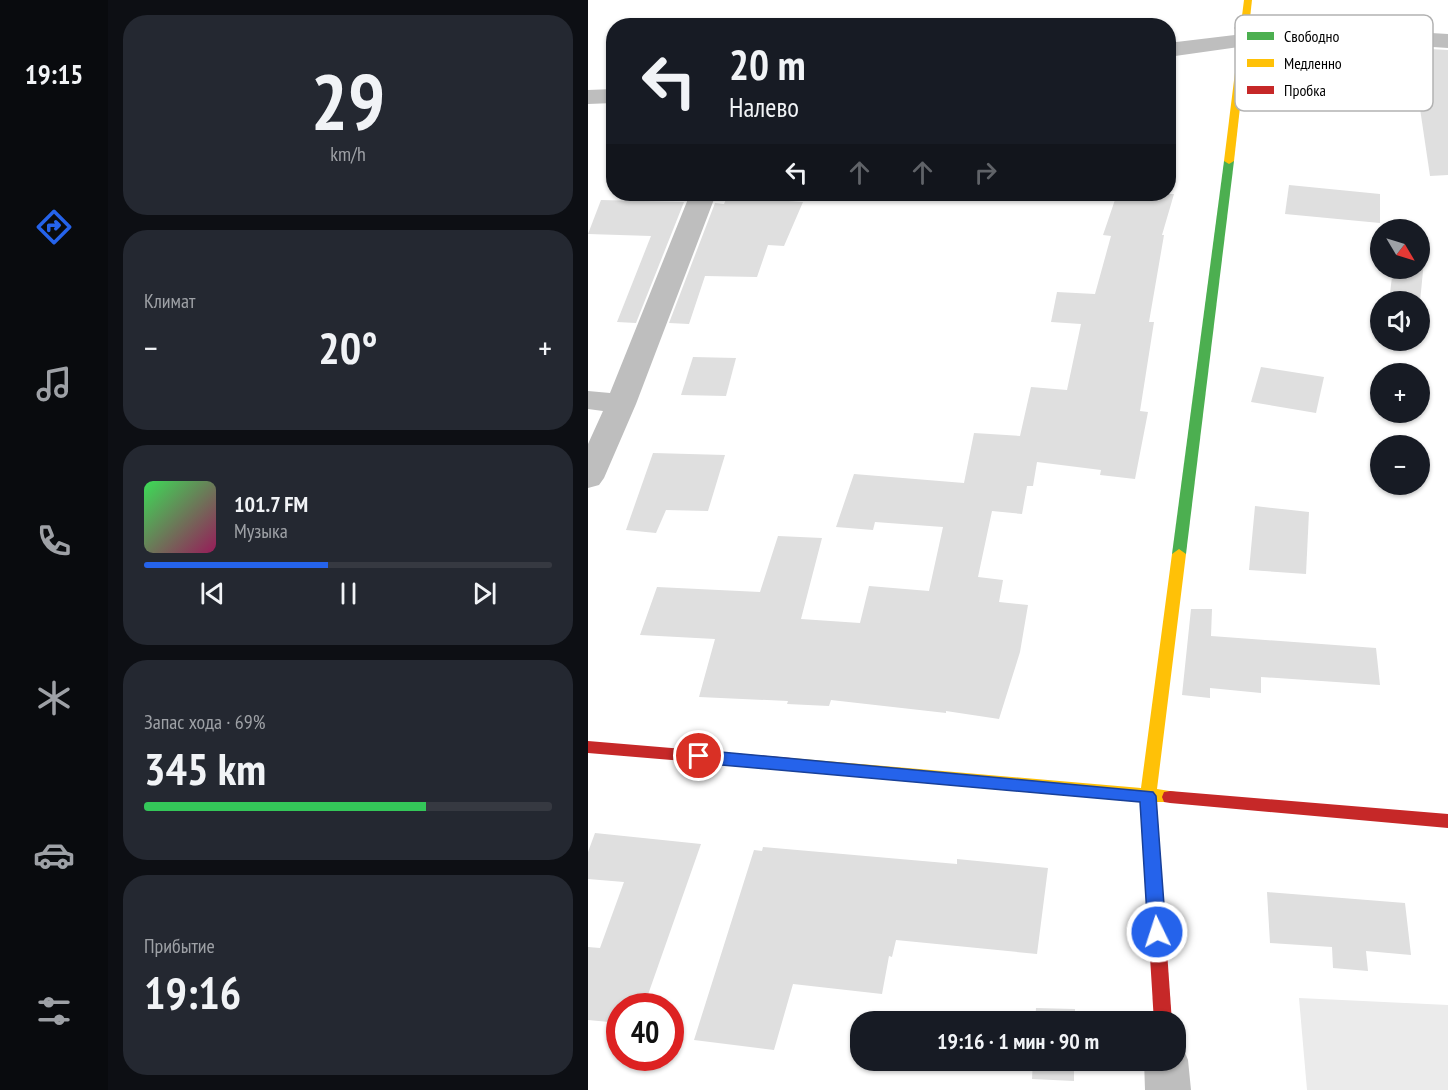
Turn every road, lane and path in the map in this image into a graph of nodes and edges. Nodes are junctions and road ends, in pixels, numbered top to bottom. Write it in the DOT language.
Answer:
graph roads {
  1 [pos="1248,0"];
  2 [pos="1247,15"];
  3 [pos="1235,36"];
  4 [pos="1433,40"];
  5 [pos="1448,41"];
  6 [pos="1176,48"];
  7 [pos="606,96"];
  8 [pos="588,97"];
  9 [pos="1235,111"];
  10 [pos="700,201"];
  11 [pos="588,400"];
  12 [pos="621,404"];
  13 [pos="588,478"];
  14 [pos="588,747"];
  15 [pos="1148,796"];
  16 [pos="1448,821"];
  17 [pos="1162,1011"];
  18 [pos="1167,1071"];
  19 [pos="1168,1090"];
  1 -- 2 [label="street"];
  3 -- 6 [label="street"];
  4 -- 5 [label="street"];
  7 -- 8 [label="street"];
  9 -- 15 [label="street"];
  10 -- 12 [label="street"];
  11 -- 12 [label="street"];
  12 -- 13 [label="street"];
  14 -- 15 [label="street"];
  15 -- 16 [label="street"];
  15 -- 17 [label="street"];
  18 -- 19 [label="street"];
}
